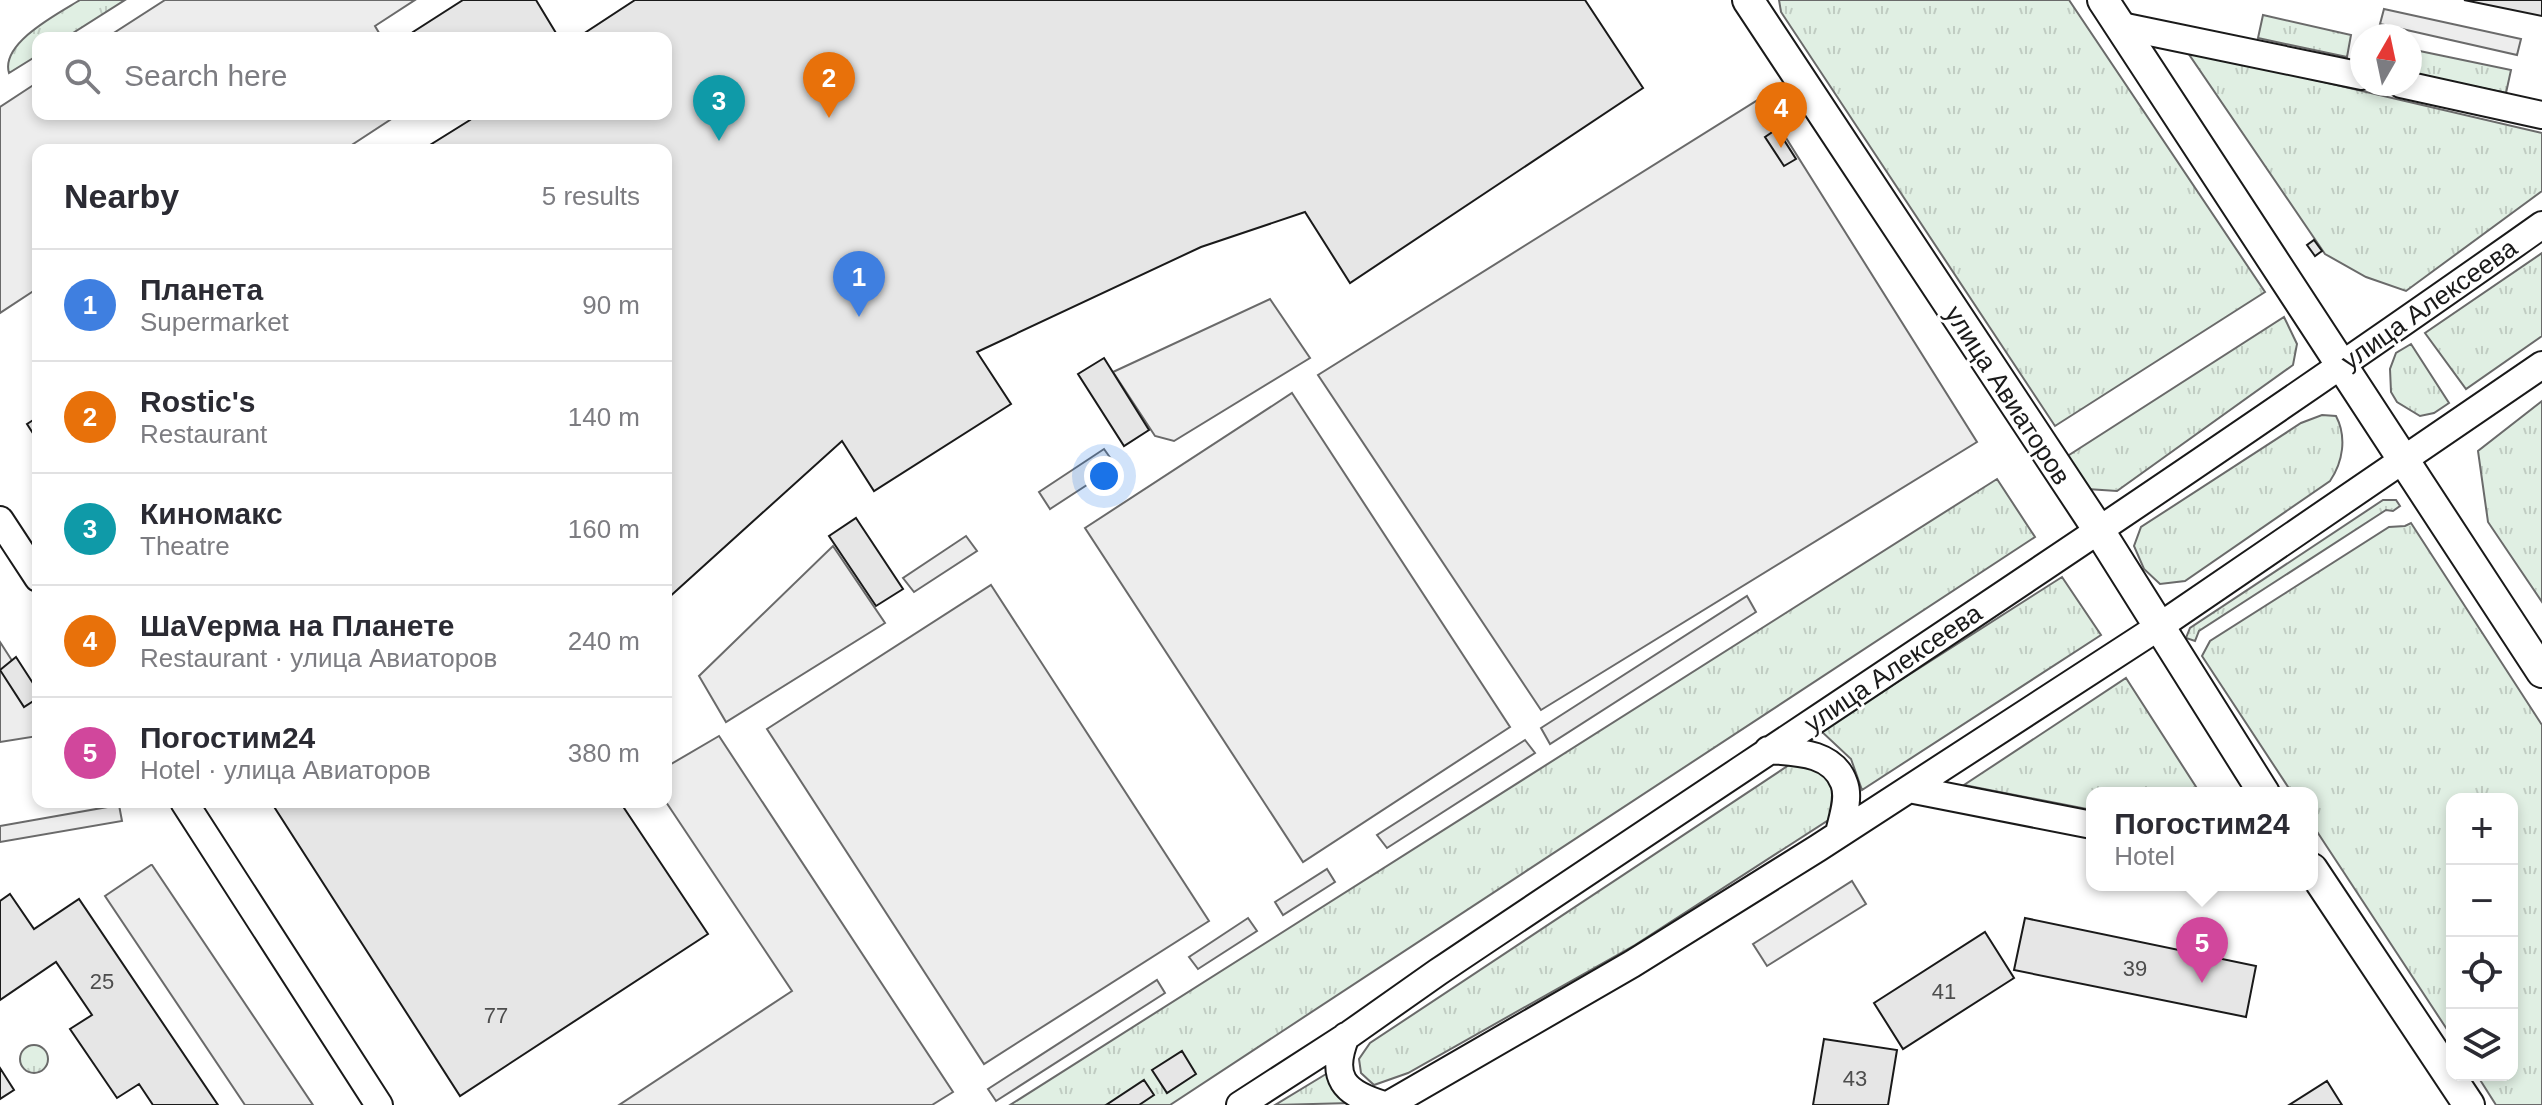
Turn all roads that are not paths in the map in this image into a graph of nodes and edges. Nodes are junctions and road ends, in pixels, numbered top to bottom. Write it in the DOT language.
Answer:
graph roads {
  1 [pos="2103,0"];
  2 [pos="1758,8"];
  3 [pos="2121,26"];
  4 [pos="2350,74"];
  5 [pos="2422,89"];
  6 [pos="2542,115"];
  7 [pos="2542,225"];
  8 [pos="2542,365"];
  9 [pos="2341,366"];
  10 [pos="2403,460"];
  11 [pos="0,520"];
  12 [pos="2098,529"];
  13 [pos="32,569"];
  14 [pos="2160,626"];
  15 [pos="2542,672"];
  16 [pos="1768,750"];
  17 [pos="2260,787"];
  18 [pos="1909,789"];
  19 [pos="188,808"];
  20 [pos="2086,824"];
  21 [pos="1839,833"];
  22 [pos="2318,878"];
  23 [pos="1346,1036"];
  24 [pos="379,1105"];
  25 [pos="1240,1105"];
  26 [pos="1386,1105"];
  27 [pos="2469,1105"];
  1 -- 3 [label="main road"];
  2 -- 12 [label="main road, улица Авиаторов"];
  3 -- 4 [label="street"];
  3 -- 9 [label="main road"];
  5 -- 6 [label="street"];
  7 -- 9 [label="street, улица Алексеева"];
  8 -- 10 [label="street"];
  9 -- 10 [label="main road"];
  9 -- 12 [label="street, улица Алексеева"];
  10 -- 14 [label="street"];
  10 -- 15 [label="main road"];
  11 -- 13 [label="street"];
  12 -- 14 [label="main road, улица Авиаторов"];
  12 -- 16 [label="street, улица Алексеева"];
  14 -- 17 [label="main road, улица Авиаторов"];
  14 -- 18 [label="street"];
  16 -- 21 [label="street"];
  16 -- 23 [label="street, улица Алексеева"];
  18 -- 20 [label="street"];
  18 -- 21 [label="street"];
  19 -- 24 [label="street"];
  21 -- 26 [label="street"];
  22 -- 27 [label="main road"];
  23 -- 25 [label="street, улица Алексеева"];
  23 -- 26 [label="street"];
}
